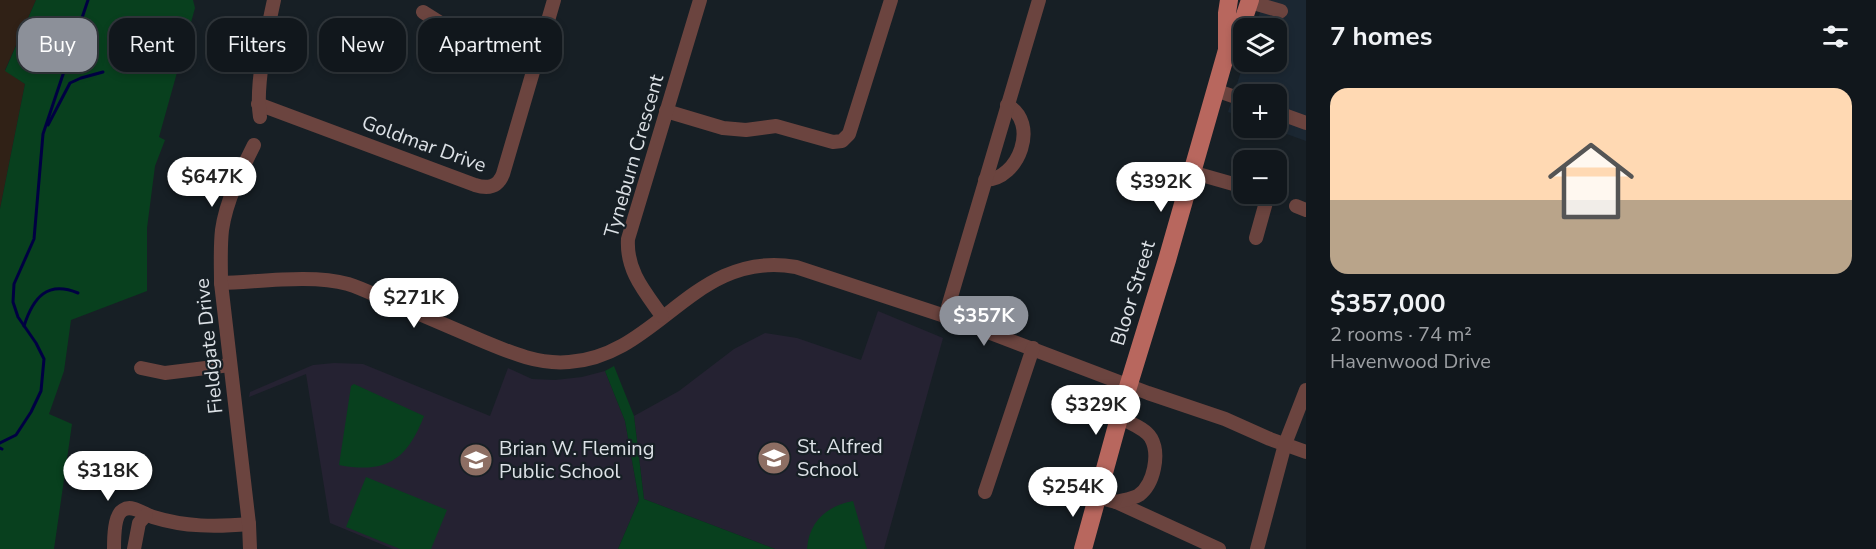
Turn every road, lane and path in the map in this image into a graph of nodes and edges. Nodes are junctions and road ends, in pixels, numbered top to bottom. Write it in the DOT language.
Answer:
graph roads {
  1 [pos="274,0"];
  2 [pos="554,0"];
  3 [pos="700,0"];
  4 [pos="891,0"];
  5 [pos="1039,0"];
  6 [pos="1229,0"];
  7 [pos="1250,1"];
  8 [pos="1281,11"];
  9 [pos="423,12"];
  10 [pos="433,18"];
  11 [pos="548,18"];
  12 [pos="1227,50"];
  13 [pos="532,72"];
  14 [pos="1215,90"];
  15 [pos="1233,96"];
  16 [pos="1007,105"];
  17 [pos="666,111"];
  18 [pos="1287,116"];
  19 [pos="1306,123"];
  20 [pos="254,145"];
  21 [pos="1191,172"];
  22 [pos="985,180"];
  23 [pos="1233,184"];
  24 [pos="1265,204"];
  25 [pos="1256,238"];
  26 [pos="221,283"];
  27 [pos="663,316"];
  28 [pos="945,317"];
  29 [pos="1033,348"];
  30 [pos="230,365"];
  31 [pos="141,368"];
  32 [pos="1128,385"];
  33 [pos="1306,390"];
  34 [pos="1119,417"];
  35 [pos="1286,444"];
  36 [pos="1306,452"];
  37 [pos="985,492"];
  38 [pos="1098,497"];
  39 [pos="1116,502"];
  40 [pos="146,515"];
  41 [pos="249,524"];
  42 [pos="114,549"];
  43 [pos="134,549"];
  44 [pos="250,549"];
  45 [pos="1083,549"];
  46 [pos="1219,549"];
  47 [pos="1257,549"];
  1 -- 13 [label="street, Goldmar Drive"];
  2 -- 11 [label="street, Goldmar Drive"];
  3 -- 17 [label="street, Tyneburn Crescent"];
  4 -- 17 [label="street"];
  5 -- 16 [label="street"];
  6 -- 12 [label="main road, Bloor Street"];
  7 -- 8 [label="street"];
  7 -- 12 [label="main road, Bloor Street"];
  9 -- 10 [label="street"];
  12 -- 14 [label="main road, Bloor Street"];
  14 -- 15 [label="street"];
  14 -- 21 [label="main road, Bloor Street"];
  16 -- 22 [label="street"];
  16 -- 22 [label="street"];
  17 -- 27 [label="street, Tyneburn Crescent"];
  18 -- 19 [label="street"];
  20 -- 26 [label="street, Fieldgate Drive"];
  21 -- 23 [label="street"];
  21 -- 32 [label="main road, Bloor Street"];
  22 -- 28 [label="street"];
  24 -- 25 [label="street"];
  26 -- 27 [label="street"];
  26 -- 30 [label="street, Fieldgate Drive"];
  27 -- 28 [label="street"];
  28 -- 29 [label="street"];
  29 -- 32 [label="street"];
  29 -- 37 [label="street"];
  30 -- 31 [label="street"];
  30 -- 41 [label="street, Fieldgate Drive"];
  32 -- 34 [label="main road, Bloor Street"];
  32 -- 35 [label="street"];
  33 -- 35 [label="street"];
  34 -- 38 [label="main road, Bloor Street"];
  34 -- 39 [label="street"];
  35 -- 36 [label="street"];
  35 -- 47 [label="street"];
  38 -- 39 [label="street"];
  38 -- 45 [label="main road, Bloor Street"];
  39 -- 46 [label="street"];
  40 -- 41 [label="street"];
  40 -- 42 [label="street"];
  40 -- 43 [label="street"];
  41 -- 44 [label="street, Fieldgate Drive"];
}
